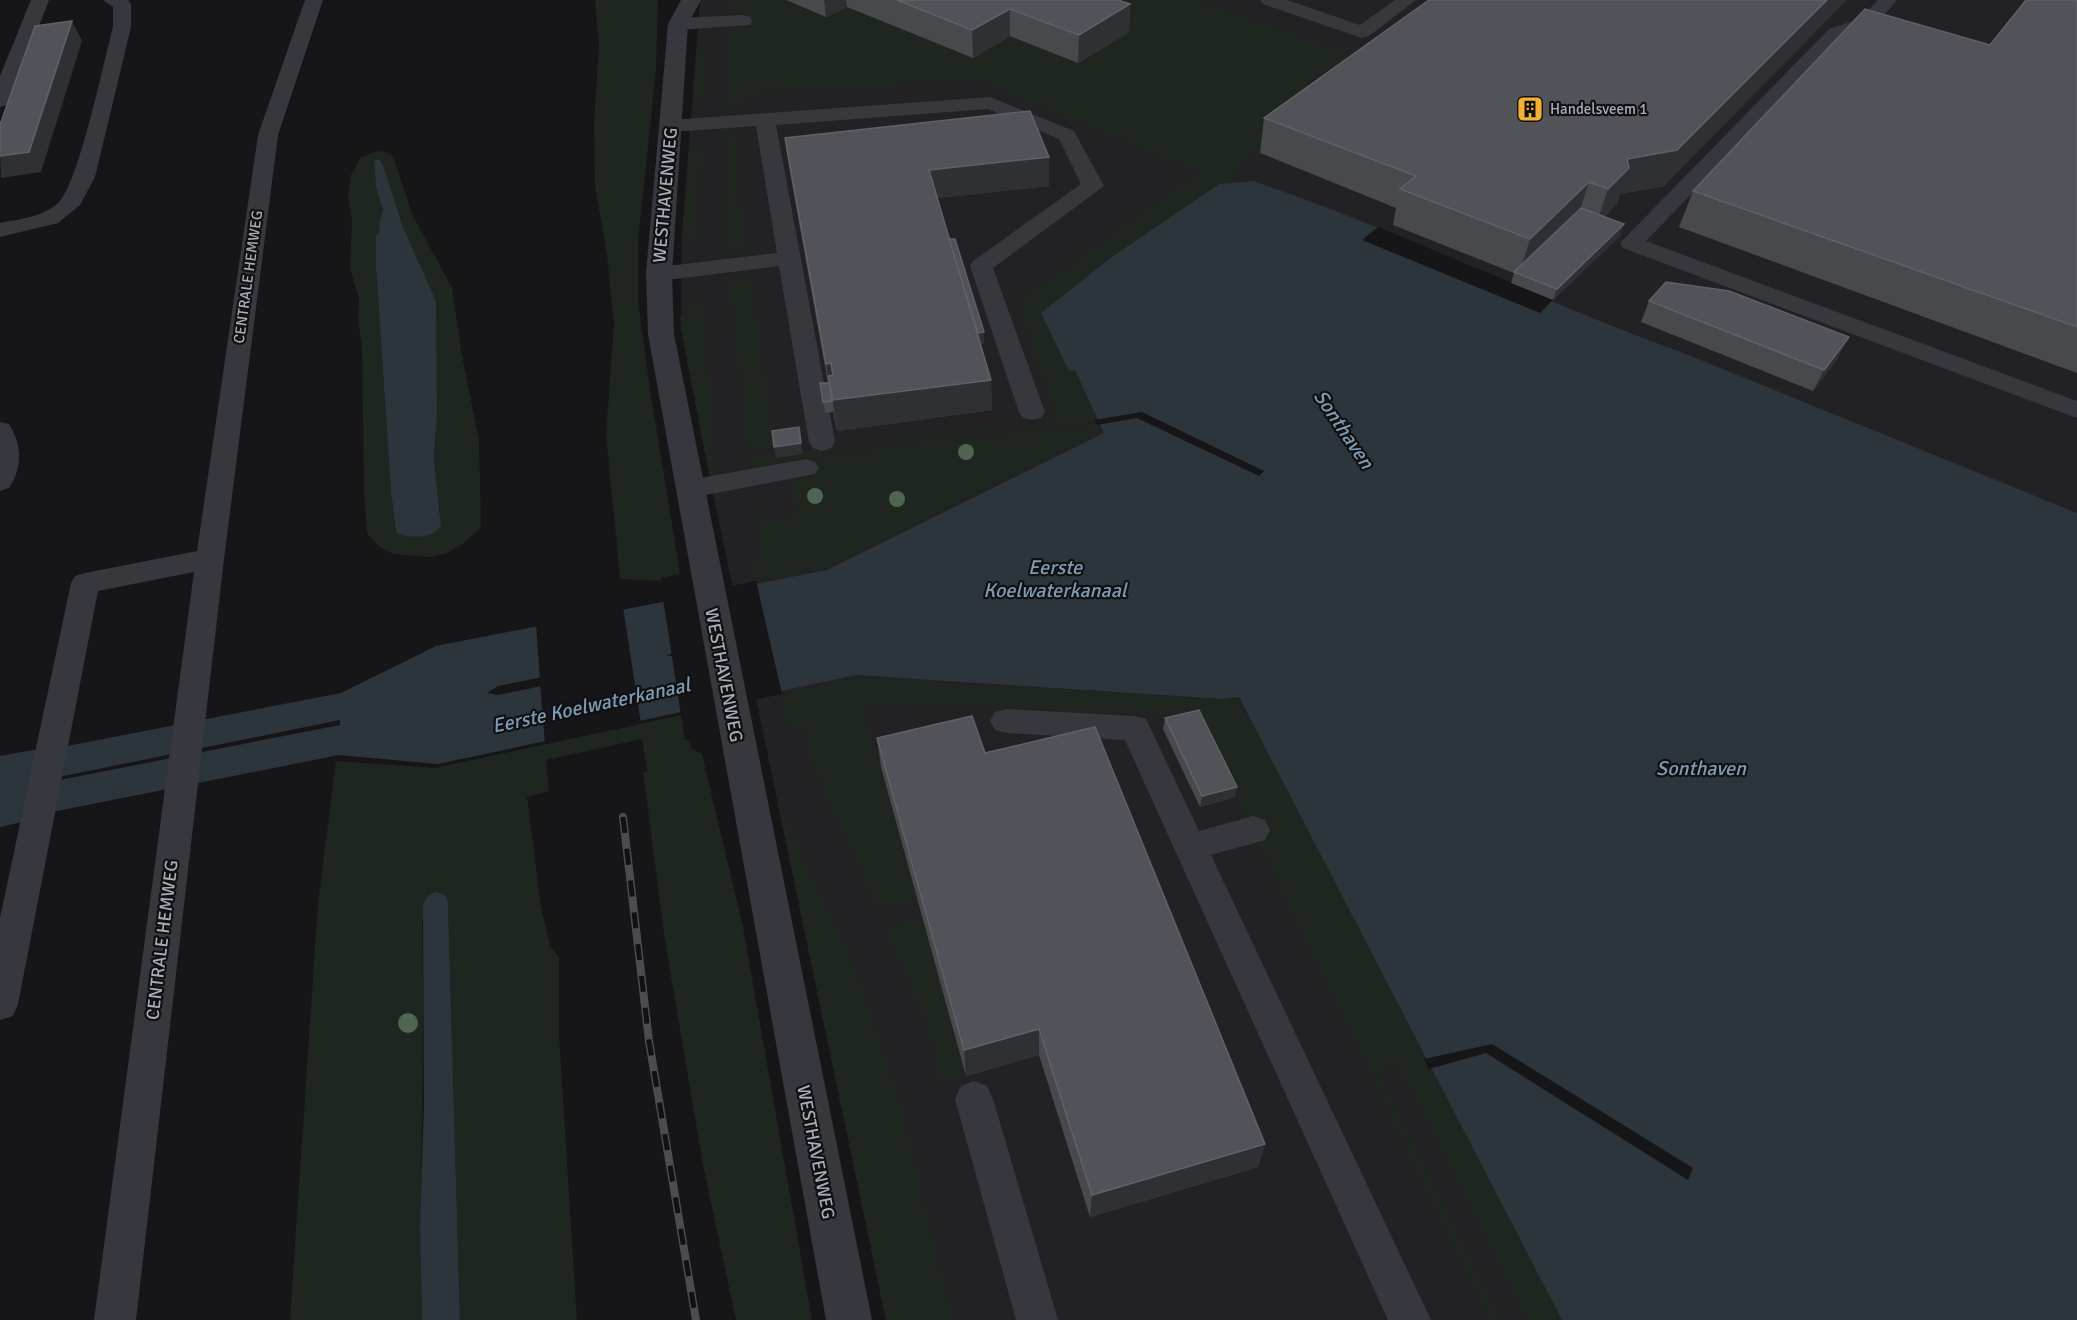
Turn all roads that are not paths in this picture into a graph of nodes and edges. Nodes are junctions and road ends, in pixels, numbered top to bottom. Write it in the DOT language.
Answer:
graph roads {
  1 [pos="40,0"];
  2 [pos="112,0"];
  3 [pos="314,0"];
  4 [pos="668,0"];
  5 [pos="691,0"];
  6 [pos="1269,0"];
  7 [pos="1407,0"];
  8 [pos="1888,0"];
  9 [pos="743,21"];
  10 [pos="678,24"];
  11 [pos="0,101"];
  12 [pos="765,120"];
  13 [pos="671,126"];
  14 [pos="0,230"];
  15 [pos="790,258"];
  16 [pos="659,274"];
  17 [pos="2077,410"];
  18 [pos="1032,412"];
  19 [pos="0,430"];
  20 [pos="822,442"];
  21 [pos="806,468"];
  22 [pos="0,482"];
  23 [pos="690,489"];
  24 [pos="210,560"];
  25 [pos="1006,721"];
  26 [pos="1254,830"];
  27 [pos="1190,847"];
  28 [pos="0,1004"];
  29 [pos="974,1099"];
  30 [pos="115,1320"];
  31 [pos="849,1320"];
  32 [pos="1037,1320"];
  33 [pos="1410,1320"];
  1 -- 11 [label="lane"];
  2 -- 14 [label="lane"];
  3 -- 24 [label="lane, CENTRALE HEMWEG"];
  4 -- 10 [label="street, WESTHAVENWEG"];
  5 -- 10 [label="street, WESTHAVENWEG"];
  6 -- 7 [label="lane"];
  8 -- 17 [label="lane"];
  9 -- 10 [label="lane"];
  10 -- 13 [label="street, WESTHAVENWEG"];
  12 -- 13 [label="lane"];
  12 -- 15 [label="lane"];
  12 -- 18 [label="lane"];
  13 -- 16 [label="street, WESTHAVENWEG"];
  15 -- 16 [label="lane"];
  15 -- 20 [label="lane"];
  16 -- 23 [label="street, WESTHAVENWEG"];
  19 -- 22 [label="lane"];
  21 -- 23 [label="lane"];
  23 -- 31 [label="street, WESTHAVENWEG"];
  24 -- 28 [label="lane"];
  24 -- 30 [label="lane, CENTRALE HEMWEG"];
  25 -- 27 [label="lane"];
  26 -- 27 [label="lane"];
  27 -- 33 [label="lane"];
  29 -- 32 [label="lane"];
}
